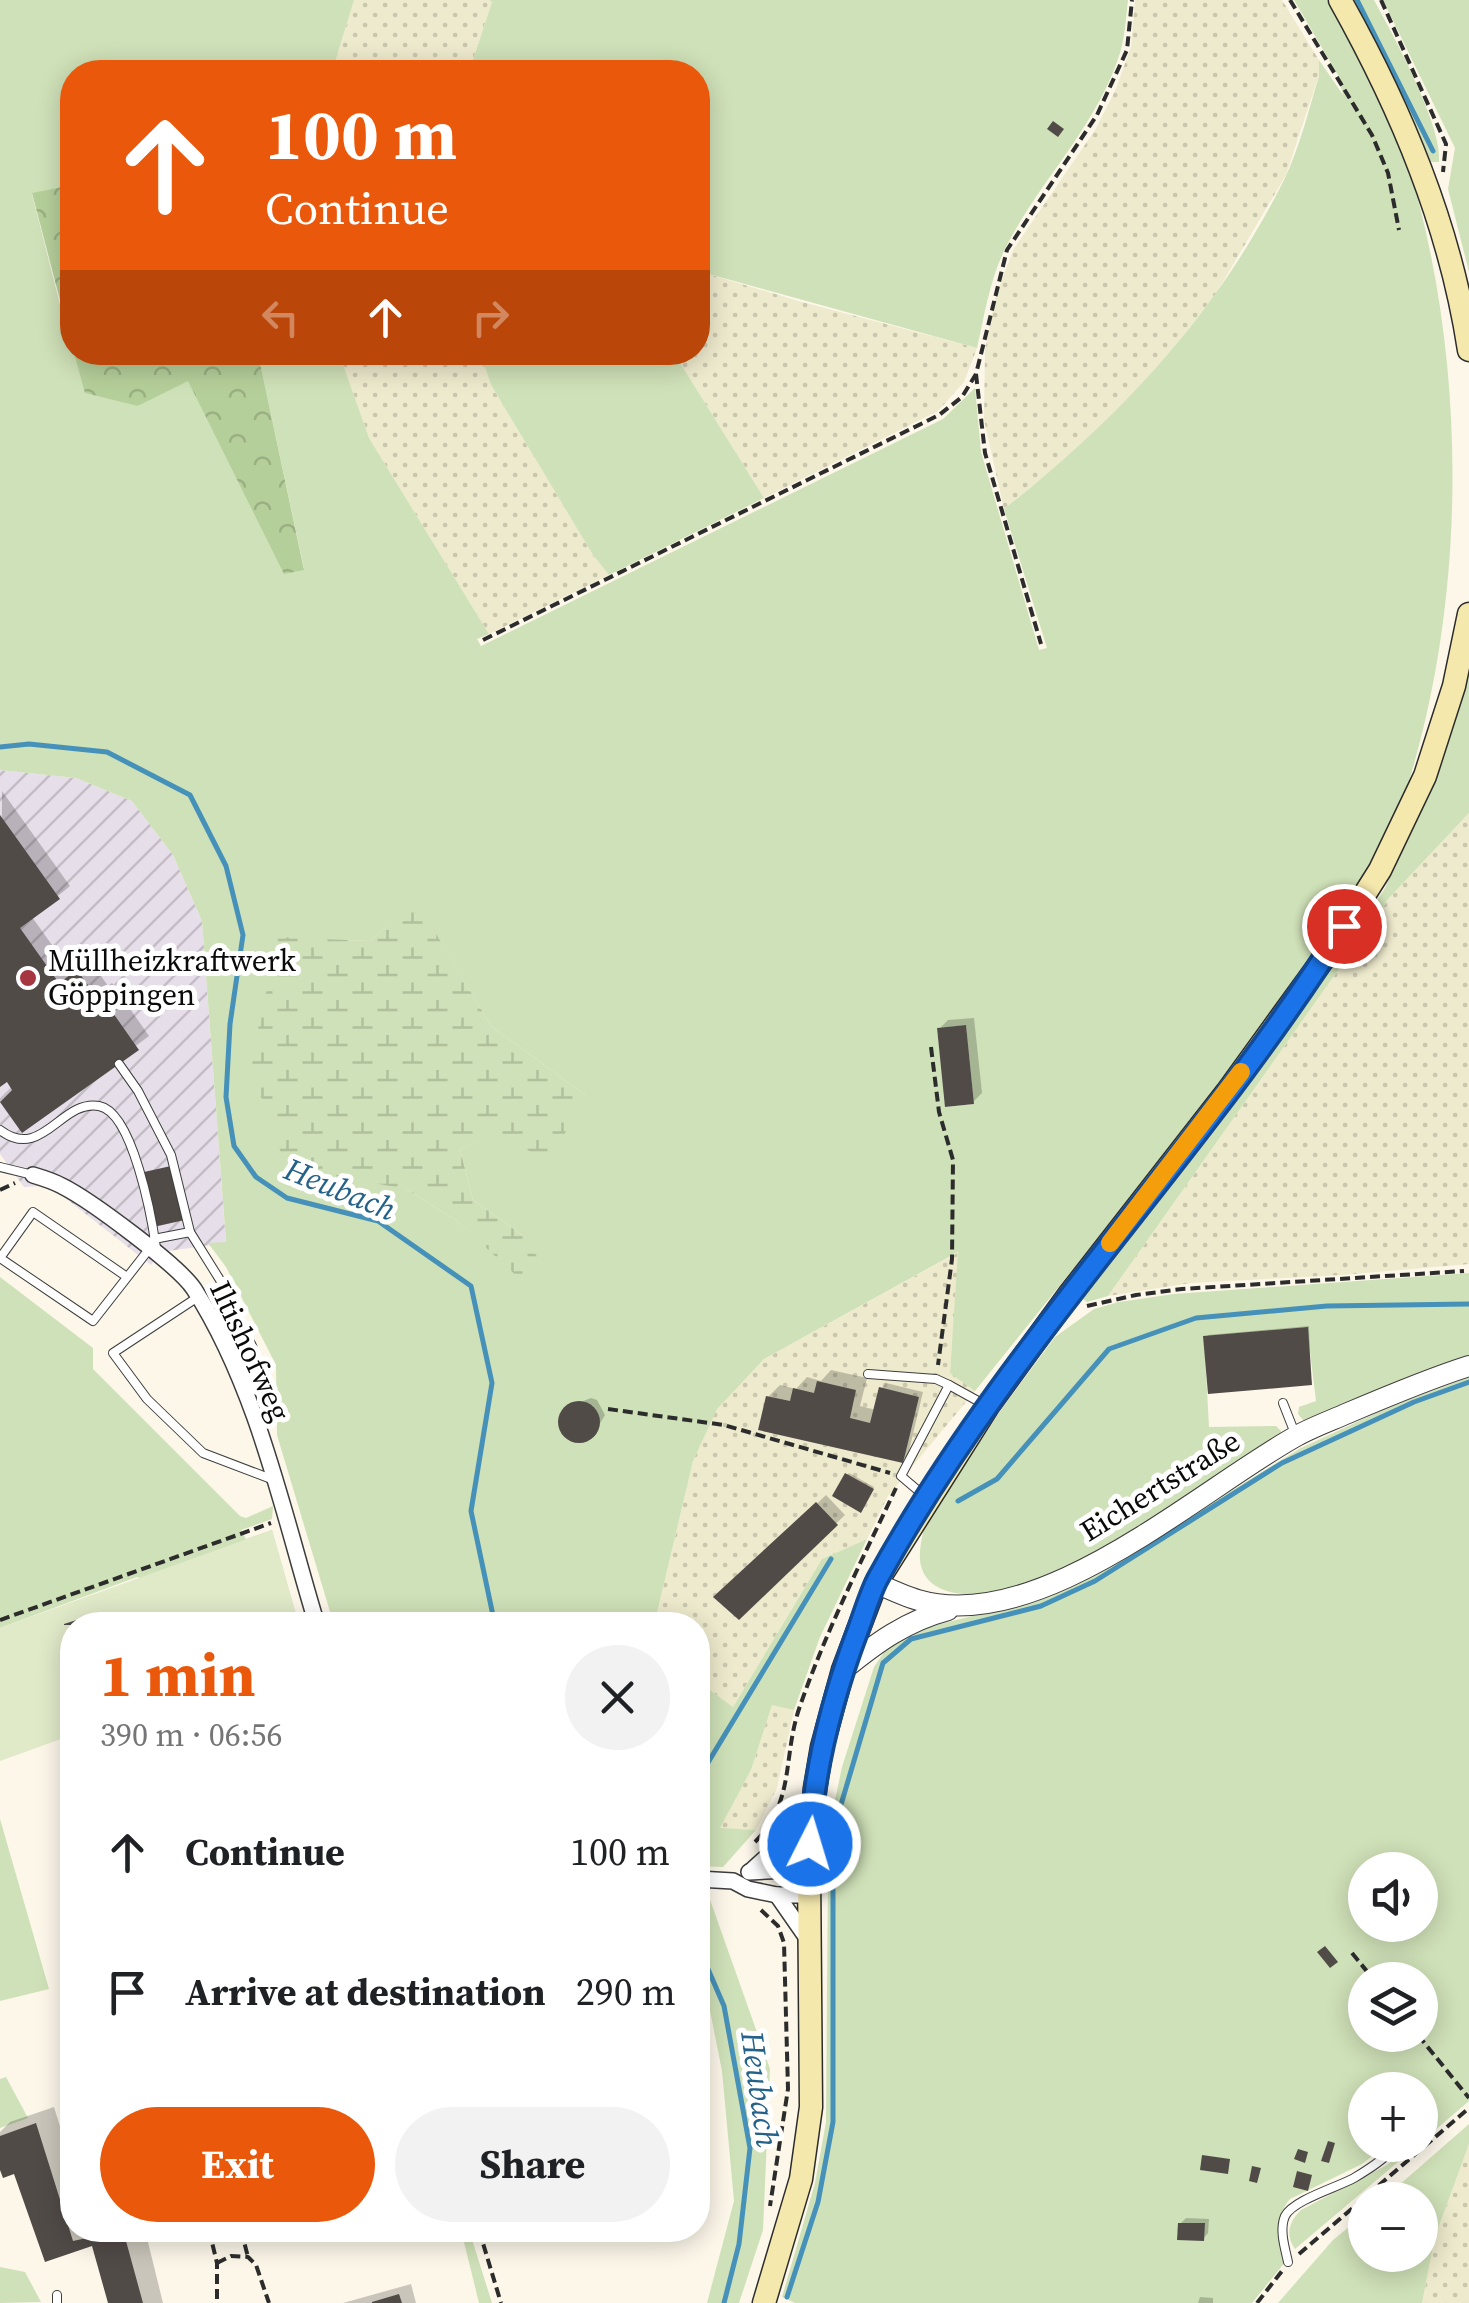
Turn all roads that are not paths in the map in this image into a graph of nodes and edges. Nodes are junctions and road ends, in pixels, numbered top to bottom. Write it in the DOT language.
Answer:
graph roads {
  1 [pos="1340,0"];
  2 [pos="1469,350"];
  3 [pos="1469,614"];
  4 [pos="119,1064"];
  5 [pos="0,1130"];
  6 [pos="0,1166"];
  7 [pos="34,1175"];
  8 [pos="190,1232"];
  9 [pos="154,1247"];
  10 [pos="127,1277"];
  11 [pos="198,1297"];
  12 [pos="1469,1366"];
  13 [pos="868,1374"];
  14 [pos="948,1386"];
  15 [pos="1283,1403"];
  16 [pos="249,1405"];
  17 [pos="988,1406"];
  18 [pos="1296,1436"];
  19 [pos="274,1480"];
  20 [pos="928,1498"];
  21 [pos="876,1583"];
  22 [pos="964,1605"];
  23 [pos="314,1612"];
  24 [pos="843,1670"];
  25 [pos="815,1788"];
  26 [pos="810,1869"];
  27 [pos="751,1871"];
  28 [pos="710,1880"];
  29 [pos="733,1883"];
  30 [pos="776,1895"];
  31 [pos="809,1895"];
  32 [pos="810,1942"];
  33 [pos="1379,2162"];
  34 [pos="1288,2262"];
  35 [pos="764,2303"];
  1 -- 2 [label="main road"];
  3 -- 17 [label="main road"];
  4 -- 8 [label="lane"];
  5 -- 9 [label="lane"];
  6 -- 7 [label="lane"];
  7 -- 9 [label="street, Iltishofweg"];
  8 -- 9 [label="lane"];
  8 -- 16 [label="lane"];
  9 -- 10 [label="lane"];
  9 -- 11 [label="street, Iltishofweg"];
  10 -- 10 [label="lane"];
  11 -- 16 [label="street, Iltishofweg"];
  11 -- 19 [label="lane"];
  12 -- 18 [label="street, Eichertstraße"];
  13 -- 14 [label="lane"];
  14 -- 17 [label="lane"];
  14 -- 20 [label="lane"];
  15 -- 18 [label="lane"];
  16 -- 19 [label="street, Iltishofweg"];
  17 -- 20 [label="main road"];
  18 -- 22 [label="street, Eichertstraße"];
  19 -- 23 [label="street, Iltishofweg"];
  20 -- 21 [label="main road"];
  21 -- 22 [label="street, Eichertstraße"];
  21 -- 24 [label="main road"];
  22 -- 24 [label="street"];
  24 -- 25 [label="main road"];
  25 -- 26 [label="main road"];
  25 -- 27 [label="street"];
  26 -- 27 [label="street"];
  26 -- 31 [label="main road"];
  27 -- 29 [label="street"];
  28 -- 29 [label="street"];
  29 -- 30 [label="street"];
  30 -- 31 [label="street"];
  30 -- 32 [label="street"];
  31 -- 32 [label="main road"];
  32 -- 35 [label="main road"];
  33 -- 34 [label="lane"];
}
